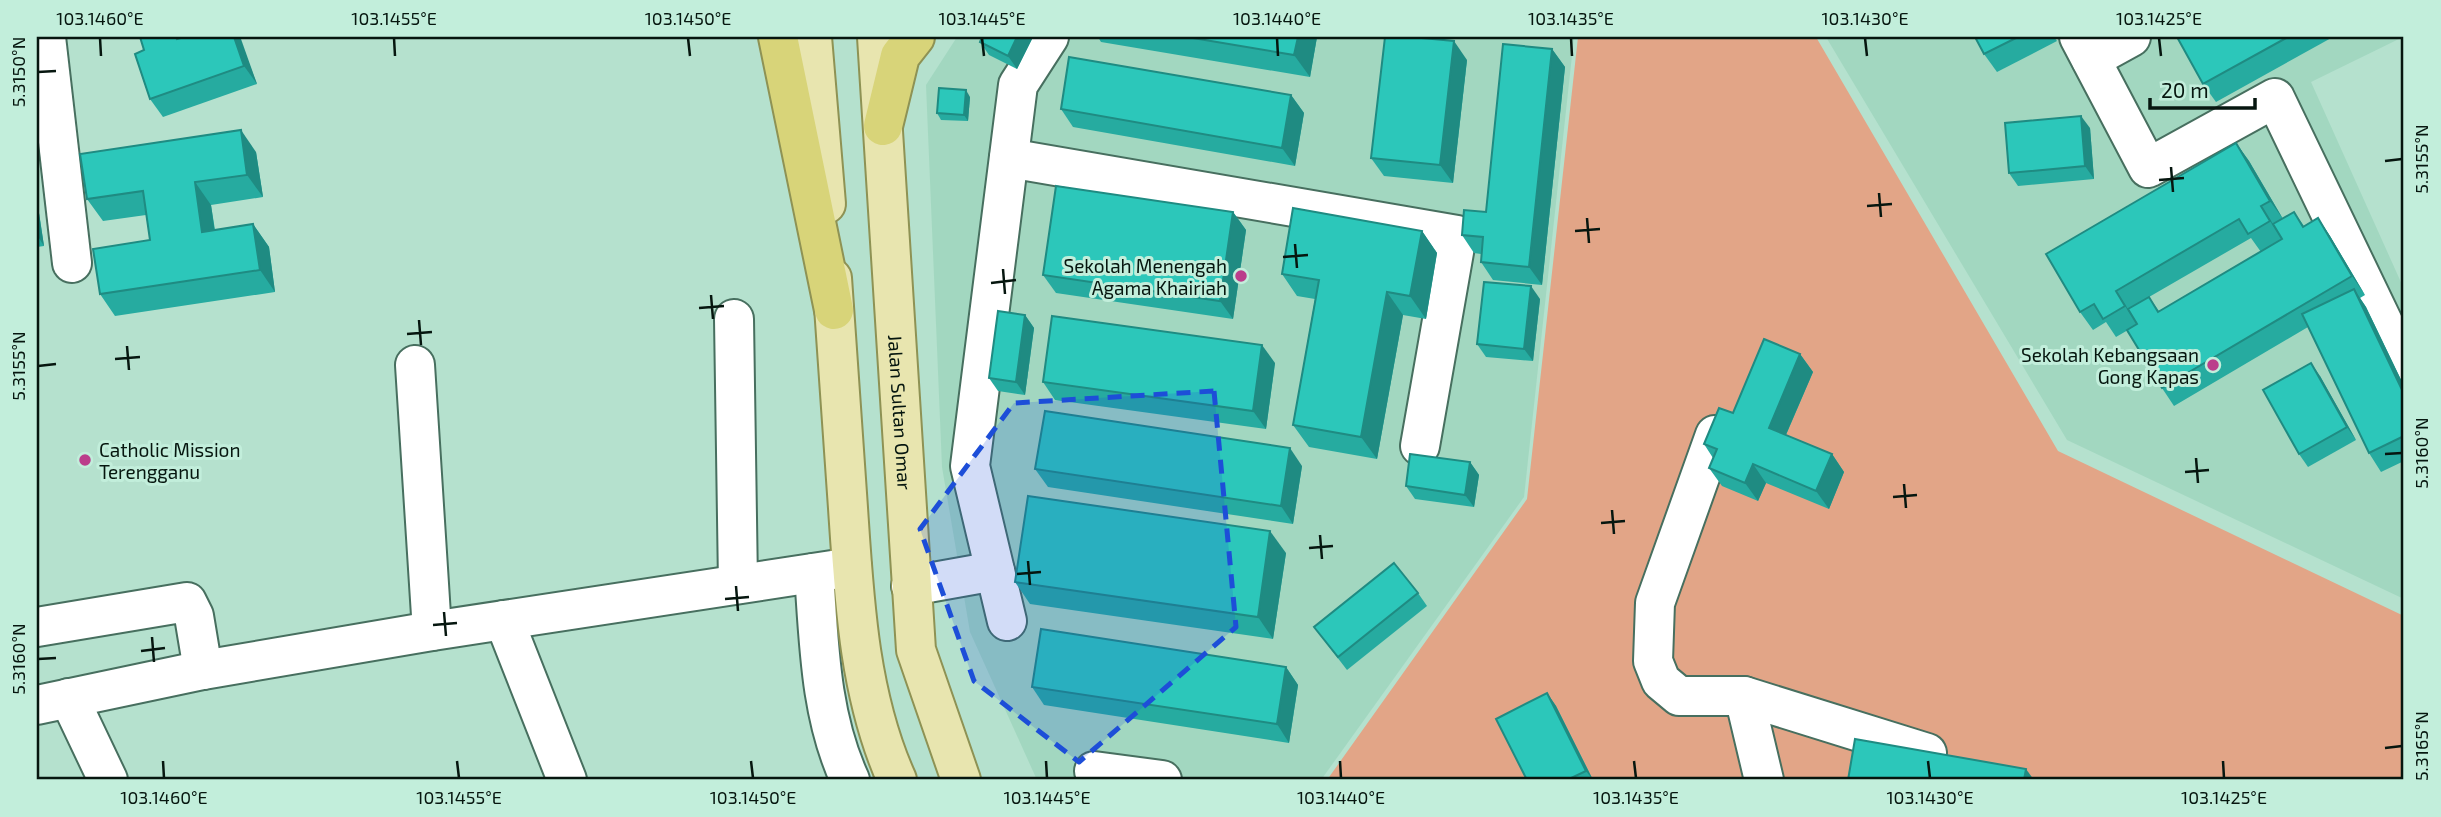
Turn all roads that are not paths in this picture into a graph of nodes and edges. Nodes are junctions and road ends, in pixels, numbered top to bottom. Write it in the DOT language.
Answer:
graph roads {
  1 [pos="46,37"];
  2 [pos="778,37"];
  3 [pos="812,37"];
  4 [pos="877,37"];
  5 [pos="915,37"];
  6 [pos="1049,37"];
  7 [pos="2131,37"];
  8 [pos="2085,48"];
  9 [pos="883,127"];
  10 [pos="1009,158"];
  11 [pos="72,263"];
  12 [pos="834,310"];
  13 [pos="734,318"];
  14 [pos="415,365"];
  15 [pos="2404,366"];
  16 [pos="1715,435"];
  17 [pos="1420,446"];
  18 [pos="852,567"];
  19 [pos="995,571"];
  20 [pos="814,573"];
  21 [pos="738,584"];
  22 [pos="911,586"];
  23 [pos="504,620"];
  24 [pos="1007,621"];
  25 [pos="37,627"];
  26 [pos="432,631"];
  27 [pos="203,670"];
  28 [pos="1744,696"];
  29 [pos="53,702"];
  30 [pos="1927,752"];
  31 [pos="108,780"];
  32 [pos="567,780"];
  33 [pos="850,780"];
  34 [pos="897,780"];
  35 [pos="961,780"];
  36 [pos="1098,780"];
  37 [pos="1162,780"];
  38 [pos="1764,780"];
  1 -- 11 [label="street"];
  2 -- 12 [label="highway"];
  3 -- 12 [label="main road"];
  4 -- 9 [label="main road, Jalan Sultan Omar"];
  5 -- 9 [label="highway"];
  6 -- 10 [label="street"];
  7 -- 8 [label="street"];
  8 -- 15 [label="street"];
  9 -- 22 [label="main road, Jalan Sultan Omar"];
  10 -- 17 [label="street"];
  10 -- 19 [label="street"];
  12 -- 18 [label="main road"];
  13 -- 21 [label="street"];
  14 -- 26 [label="street"];
  16 -- 28 [label="street"];
  18 -- 20 [label="street"];
  18 -- 34 [label="main road"];
  19 -- 22 [label="street"];
  19 -- 24 [label="street"];
  20 -- 21 [label="street"];
  20 -- 33 [label="street"];
  21 -- 23 [label="street"];
  22 -- 35 [label="main road, Jalan Sultan Omar"];
  23 -- 26 [label="street"];
  23 -- 32 [label="street"];
  25 -- 27 [label="street"];
  26 -- 27 [label="street"];
  27 -- 29 [label="street"];
  28 -- 30 [label="street"];
  28 -- 38 [label="street"];
  29 -- 31 [label="street"];
  36 -- 37 [label="street"];
}
